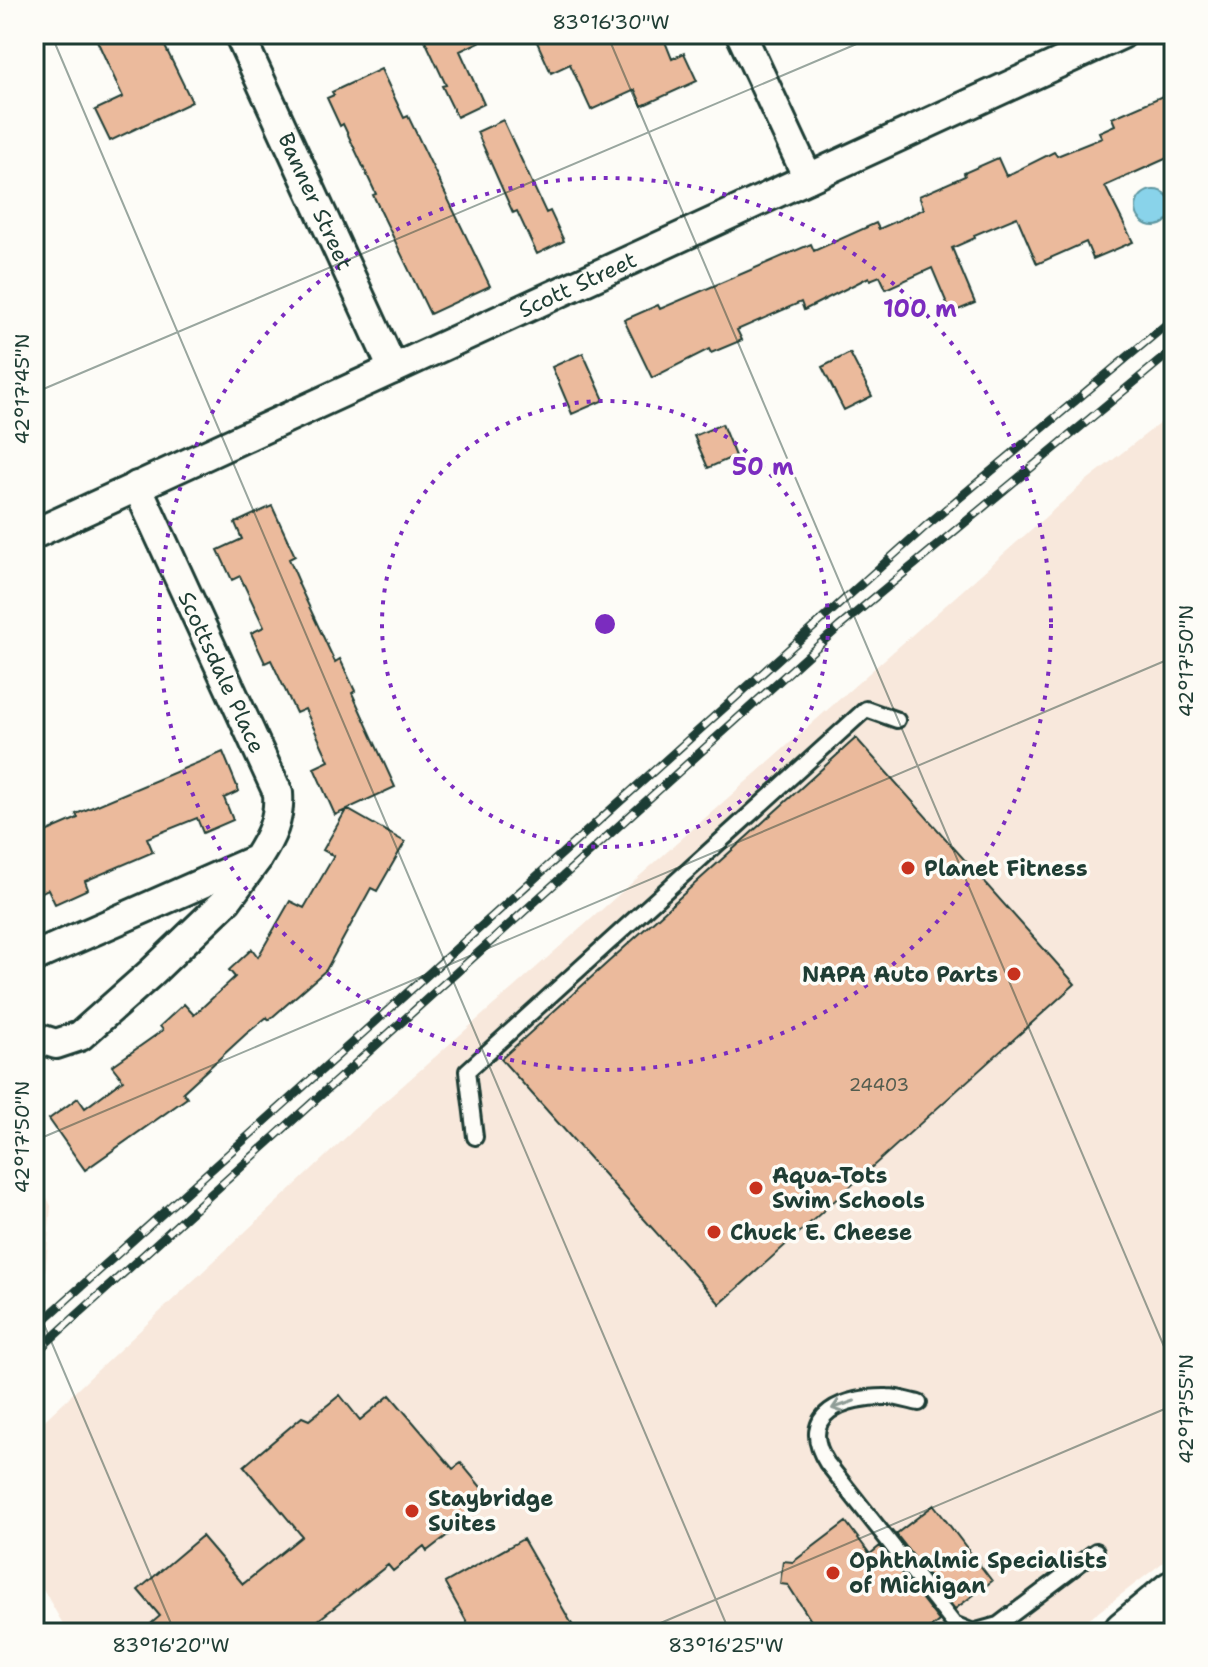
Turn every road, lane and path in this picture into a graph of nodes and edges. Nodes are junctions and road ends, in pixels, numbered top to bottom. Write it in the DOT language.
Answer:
graph roads {
  1 [pos="239,34"];
  2 [pos="741,34"];
  3 [pos="1122,34"];
  4 [pos="808,178"];
  5 [pos="393,369"];
  6 [pos="137,486"];
  7 [pos="34,534"];
  8 [pos="897,720"];
  9 [pos="257,859"];
  10 [pos="34,957"];
  11 [pos="34,1037"];
  12 [pos="475,1137"];
  13 [pos="919,1403"];
  14 [pos="1096,1551"];
  15 [pos="1174,1593"];
  16 [pos="1126,1633"];
  1 -- 5 [label="street, Banner Street"];
  2 -- 4 [label="street"];
  3 -- 4 [label="street, Scott Street"];
  4 -- 5 [label="street, Scott Street"];
  5 -- 6 [label="street, Scott Street"];
  6 -- 7 [label="street, Scott Street"];
  6 -- 9 [label="street, Scottsdale Place"];
  8 -- 12 [label="lane"];
  9 -- 10 [label="street"];
  9 -- 11 [label="street, Scottsdale Place"];
  13 -- 14 [label="lane, one-way"];
  15 -- 16 [label="main road"];
}
